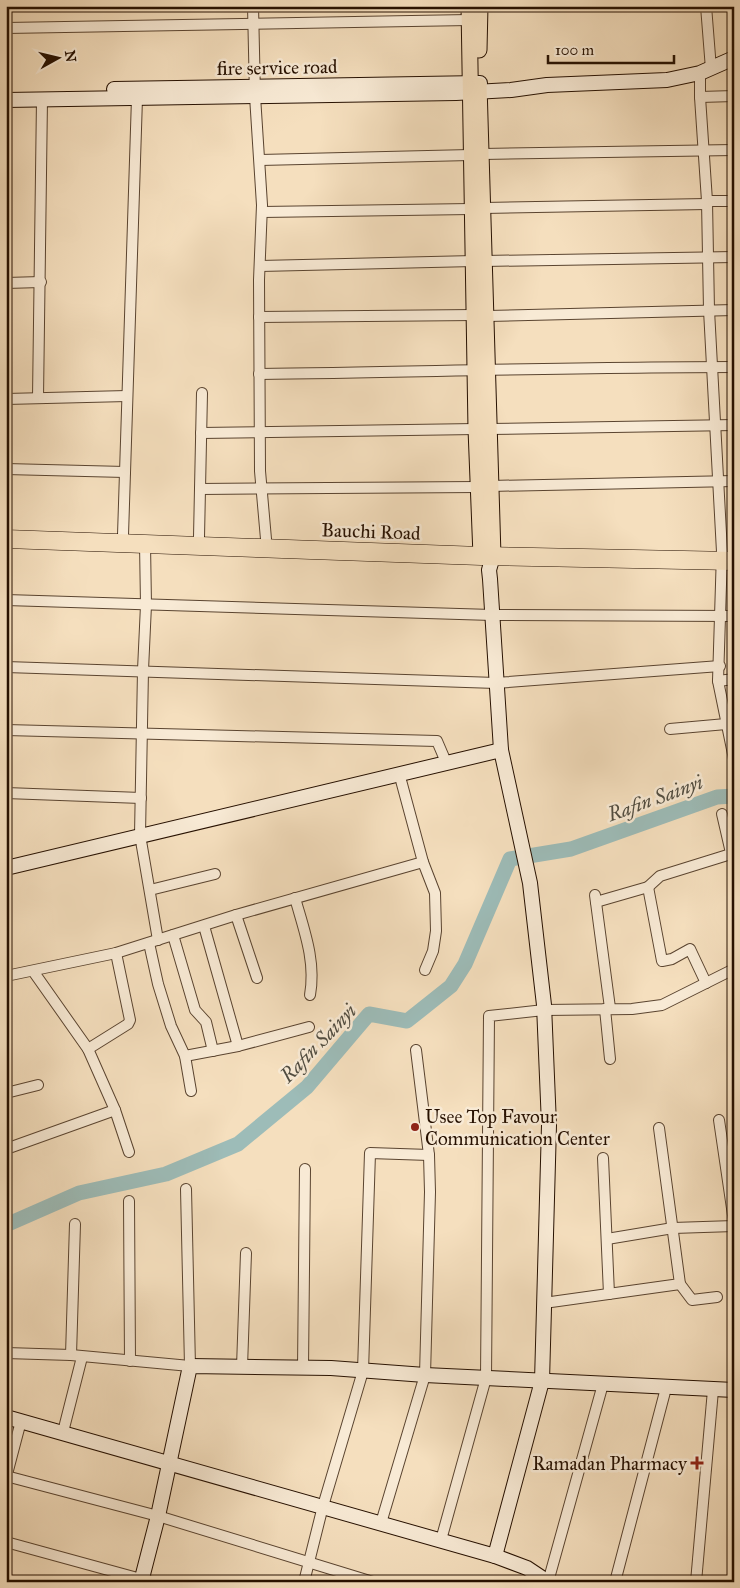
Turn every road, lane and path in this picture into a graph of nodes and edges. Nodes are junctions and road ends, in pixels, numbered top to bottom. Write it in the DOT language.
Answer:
graph roads {
  1 [pos="253,6"];
  2 [pos="480,6"];
  3 [pos="706,6"];
  4 [pos="469,13"];
  5 [pos="254,23"];
  6 [pos="6,28"];
  7 [pos="734,58"];
  8 [pos="705,71"];
  9 [pos="474,87"];
  10 [pos="255,91"];
  11 [pos="6,92"];
  12 [pos="734,96"];
  13 [pos="700,97"];
  14 [pos="137,98"];
  15 [pos="42,99"];
  16 [pos="6,100"];
  17 [pos="704,148"];
  18 [pos="734,150"];
  19 [pos="476,155"];
  20 [pos="260,160"];
  21 [pos="734,201"];
  22 [pos="707,203"];
  23 [pos="477,208"];
  24 [pos="262,212"];
  25 [pos="708,257"];
  26 [pos="734,257"];
  27 [pos="480,261"];
  28 [pos="260,266"];
  29 [pos="42,282"];
  30 [pos="6,283"];
  31 [pos="709,310"];
  32 [pos="734,310"];
  33 [pos="481,316"];
  34 [pos="259,317"];
  35 [pos="712,367"];
  36 [pos="734,367"];
  37 [pos="482,371"];
  38 [pos="259,374"];
  39 [pos="202,393"];
  40 [pos="127,396"];
  41 [pos="38,398"];
  42 [pos="6,399"];
  43 [pos="716,426"];
  44 [pos="734,426"];
  45 [pos="483,429"];
  46 [pos="259,432"];
  47 [pos="201,433"];
  48 [pos="6,469"];
  49 [pos="125,472"];
  50 [pos="719,480"];
  51 [pos="734,481"];
  52 [pos="485,487"];
  53 [pos="200,489"];
  54 [pos="261,489"];
  55 [pos="6,531"];
  56 [pos="123,535"];
  57 [pos="199,537"];
  58 [pos="6,539"];
  59 [pos="266,539"];
  60 [pos="146,544"];
  61 [pos="488,554"];
  62 [pos="728,557"];
  63 [pos="6,600"];
  64 [pos="146,606"];
  65 [pos="492,615"];
  66 [pos="720,615"];
  67 [pos="734,616"];
  68 [pos="720,666"];
  69 [pos="6,667"];
  70 [pos="142,670"];
  71 [pos="734,680"];
  72 [pos="718,681"];
  73 [pos="496,683"];
  74 [pos="726,724"];
  75 [pos="6,730"];
  76 [pos="670,730"];
  77 [pos="141,734"];
  78 [pos="501,750"];
  79 [pos="734,758"];
  80 [pos="446,762"];
  81 [pos="399,773"];
  82 [pos="6,793"];
  83 [pos="141,798"];
  84 [pos="722,814"];
  85 [pos="140,835"];
  86 [pos="732,853"];
  87 [pos="423,862"];
  88 [pos="6,868"];
  89 [pos="215,874"];
  90 [pos="648,887"];
  91 [pos="150,890"];
  92 [pos="296,898"];
  93 [pos="236,915"];
  94 [pos="204,926"];
  95 [pos="173,935"];
  96 [pos="154,941"];
  97 [pos="116,953"];
  98 [pos="734,969"];
  99 [pos="33,970"];
  100 [pos="425,970"];
  101 [pos="6,976"];
  102 [pos="257,978"];
  103 [pos="706,983"];
  104 [pos="310,994"];
  105 [pos="607,1009"];
  106 [pos="544,1010"];
  107 [pos="310,1027"];
  108 [pos="238,1046"];
  109 [pos="88,1049"];
  110 [pos="416,1050"];
  111 [pos="213,1051"];
  112 [pos="185,1056"];
  113 [pos="610,1058"];
  114 [pos="38,1085"];
  115 [pos="190,1091"];
  116 [pos="6,1093"];
  117 [pos="116,1110"];
  118 [pos="719,1120"];
  119 [pos="659,1128"];
  120 [pos="6,1149"];
  121 [pos="129,1152"];
  122 [pos="429,1155"];
  123 [pos="603,1158"];
  124 [pos="305,1169"];
  125 [pos="186,1189"];
  126 [pos="129,1201"];
  127 [pos="734,1222"];
  128 [pos="75,1224"];
  129 [pos="734,1226"];
  130 [pos="673,1228"];
  131 [pos="607,1239"];
  132 [pos="246,1253"];
  133 [pos="680,1284"];
  134 [pos="609,1294"];
  135 [pos="717,1297"];
  136 [pos="544,1303"];
  137 [pos="6,1353"];
  138 [pos="70,1356"];
  139 [pos="82,1357"];
  140 [pos="130,1361"];
  141 [pos="190,1366"];
  142 [pos="242,1367"];
  143 [pos="303,1368"];
  144 [pos="363,1371"];
  145 [pos="425,1375"];
  146 [pos="486,1378"];
  147 [pos="542,1381"];
  148 [pos="603,1384"];
  149 [pos="666,1388"];
  150 [pos="713,1390"];
  151 [pos="734,1390"];
  152 [pos="6,1417"];
  153 [pos="21,1421"];
  154 [pos="63,1432"];
  155 [pos="168,1461"];
  156 [pos="6,1477"];
  157 [pos="323,1506"];
  158 [pos="158,1516"];
  159 [pos="381,1523"];
  160 [pos="441,1540"];
  161 [pos="6,1542"];
  162 [pos="495,1556"];
  163 [pos="308,1563"];
  164 [pos="145,1581"];
  165 [pos="304,1582"];
  166 [pos="373,1582"];
  167 [pos="548,1582"];
  168 [pos="614,1582"];
  169 [pos="696,1582"];
  1 -- 5 [label="street"];
  2 -- 9 [label="main road"];
  3 -- 8 [label="street"];
  4 -- 5 [label="street"];
  4 -- 9 [label="main road"];
  5 -- 6 [label="street"];
  5 -- 10 [label="street"];
  7 -- 8 [label="street, fire service road"];
  8 -- 9 [label="street, fire service road"];
  8 -- 13 [label="street"];
  9 -- 10 [label="street, fire service road"];
  9 -- 19 [label="main road"];
  10 -- 11 [label="street, fire service road"];
  10 -- 14 [label="street"];
  10 -- 20 [label="street"];
  12 -- 13 [label="street"];
  13 -- 17 [label="street"];
  14 -- 15 [label="street"];
  14 -- 40 [label="street"];
  15 -- 16 [label="street"];
  15 -- 29 [label="street"];
  17 -- 18 [label="street"];
  17 -- 19 [label="street"];
  17 -- 22 [label="street"];
  19 -- 20 [label="street"];
  19 -- 23 [label="main road"];
  20 -- 24 [label="street"];
  21 -- 22 [label="street"];
  22 -- 23 [label="street"];
  22 -- 25 [label="street"];
  23 -- 24 [label="street"];
  23 -- 27 [label="main road"];
  24 -- 28 [label="street"];
  25 -- 26 [label="street"];
  25 -- 27 [label="street"];
  25 -- 31 [label="street"];
  27 -- 28 [label="street"];
  27 -- 33 [label="main road"];
  28 -- 34 [label="street"];
  29 -- 30 [label="street"];
  29 -- 41 [label="street"];
  31 -- 32 [label="street"];
  31 -- 33 [label="street"];
  31 -- 35 [label="street"];
  33 -- 34 [label="street"];
  33 -- 37 [label="main road"];
  34 -- 38 [label="street"];
  35 -- 36 [label="street"];
  35 -- 37 [label="street"];
  35 -- 43 [label="street"];
  37 -- 38 [label="street"];
  37 -- 45 [label="main road"];
  38 -- 46 [label="street"];
  39 -- 47 [label="street"];
  40 -- 41 [label="street"];
  40 -- 49 [label="street"];
  41 -- 42 [label="street"];
  43 -- 44 [label="street"];
  43 -- 45 [label="street"];
  43 -- 50 [label="street"];
  45 -- 46 [label="street"];
  45 -- 52 [label="main road"];
  46 -- 47 [label="street"];
  46 -- 54 [label="street"];
  47 -- 53 [label="street"];
  48 -- 49 [label="street"];
  49 -- 56 [label="street"];
  50 -- 51 [label="street"];
  50 -- 52 [label="street"];
  50 -- 62 [label="street"];
  52 -- 54 [label="street"];
  52 -- 61 [label="main road"];
  53 -- 54 [label="street"];
  53 -- 57 [label="street"];
  54 -- 59 [label="street"];
  55 -- 56 [label="highway, Bauchi Road"];
  56 -- 57 [label="highway, Bauchi Road"];
  57 -- 59 [label="highway, Bauchi Road"];
  58 -- 60 [label="highway, Bauchi Road"];
  59 -- 61 [label="highway, Bauchi Road"];
  60 -- 61 [label="highway, Bauchi Road"];
  60 -- 64 [label="street"];
  61 -- 62 [label="highway, Bauchi Road"];
  61 -- 65 [label="street"];
  62 -- 66 [label="street"];
  63 -- 64 [label="street"];
  64 -- 65 [label="street"];
  64 -- 70 [label="street"];
  65 -- 66 [label="street"];
  65 -- 73 [label="street"];
  66 -- 67 [label="street"];
  66 -- 68 [label="street"];
  68 -- 72 [label="street"];
  68 -- 73 [label="street"];
  69 -- 70 [label="street"];
  70 -- 73 [label="street"];
  70 -- 77 [label="street"];
  71 -- 72 [label="street"];
  72 -- 74 [label="street"];
  73 -- 78 [label="street"];
  74 -- 76 [label="street"];
  74 -- 79 [label="street"];
  75 -- 77 [label="street"];
  77 -- 80 [label="street"];
  77 -- 83 [label="street"];
  78 -- 80 [label="street"];
  78 -- 106 [label="street"];
  80 -- 81 [label="street"];
  81 -- 85 [label="street"];
  81 -- 87 [label="street"];
  82 -- 83 [label="street"];
  83 -- 85 [label="street"];
  84 -- 86 [label="street"];
  85 -- 88 [label="street"];
  85 -- 91 [label="street"];
  86 -- 90 [label="street"];
  87 -- 92 [label="street"];
  87 -- 100 [label="street"];
  89 -- 91 [label="street"];
  90 -- 103 [label="street"];
  90 -- 105 [label="street"];
  91 -- 96 [label="street"];
  92 -- 93 [label="street"];
  92 -- 104 [label="street"];
  93 -- 94 [label="street"];
  93 -- 102 [label="street"];
  94 -- 95 [label="street"];
  94 -- 108 [label="street"];
  95 -- 96 [label="street"];
  95 -- 111 [label="street"];
  96 -- 97 [label="street"];
  96 -- 112 [label="street"];
  97 -- 99 [label="street"];
  97 -- 109 [label="street"];
  98 -- 103 [label="street"];
  99 -- 101 [label="street"];
  99 -- 109 [label="street"];
  103 -- 105 [label="street"];
  105 -- 106 [label="street"];
  105 -- 113 [label="street"];
  106 -- 136 [label="street"];
  106 -- 146 [label="street"];
  107 -- 108 [label="street"];
  108 -- 111 [label="street"];
  109 -- 117 [label="street"];
  110 -- 122 [label="street"];
  111 -- 112 [label="street"];
  112 -- 115 [label="street"];
  114 -- 116 [label="street"];
  117 -- 120 [label="street"];
  117 -- 121 [label="street"];
  118 -- 127 [label="street"];
  119 -- 130 [label="street"];
  122 -- 144 [label="street"];
  122 -- 145 [label="street"];
  123 -- 131 [label="street"];
  124 -- 143 [label="street"];
  125 -- 141 [label="street"];
  126 -- 140 [label="street"];
  128 -- 138 [label="street"];
  129 -- 130 [label="street"];
  130 -- 131 [label="street"];
  130 -- 133 [label="street"];
  131 -- 134 [label="street"];
  132 -- 142 [label="street"];
  133 -- 134 [label="street"];
  133 -- 135 [label="street"];
  134 -- 136 [label="street"];
  136 -- 147 [label="street"];
  137 -- 138 [label="street"];
  138 -- 139 [label="street"];
  139 -- 140 [label="street"];
  139 -- 154 [label="street"];
  140 -- 141 [label="street"];
  141 -- 142 [label="street"];
  141 -- 155 [label="street"];
  142 -- 143 [label="street"];
  143 -- 144 [label="street"];
  144 -- 145 [label="street"];
  144 -- 157 [label="street"];
  145 -- 146 [label="street"];
  145 -- 159 [label="street"];
  146 -- 147 [label="street"];
  146 -- 160 [label="street"];
  147 -- 148 [label="street"];
  147 -- 162 [label="street"];
  148 -- 149 [label="street"];
  148 -- 167 [label="street"];
  149 -- 150 [label="street"];
  149 -- 168 [label="street"];
  150 -- 151 [label="street"];
  150 -- 169 [label="street"];
  152 -- 153 [label="street"];
  153 -- 154 [label="street"];
  153 -- 156 [label="street"];
  154 -- 155 [label="street"];
  155 -- 157 [label="street"];
  155 -- 158 [label="street"];
  156 -- 158 [label="street"];
  157 -- 159 [label="street"];
  157 -- 163 [label="street"];
  158 -- 163 [label="street"];
  158 -- 164 [label="street"];
  159 -- 160 [label="street"];
  160 -- 162 [label="street"];
  161 -- 164 [label="street"];
  162 -- 167 [label="street"];
  163 -- 165 [label="street"];
  163 -- 166 [label="street"];
}
